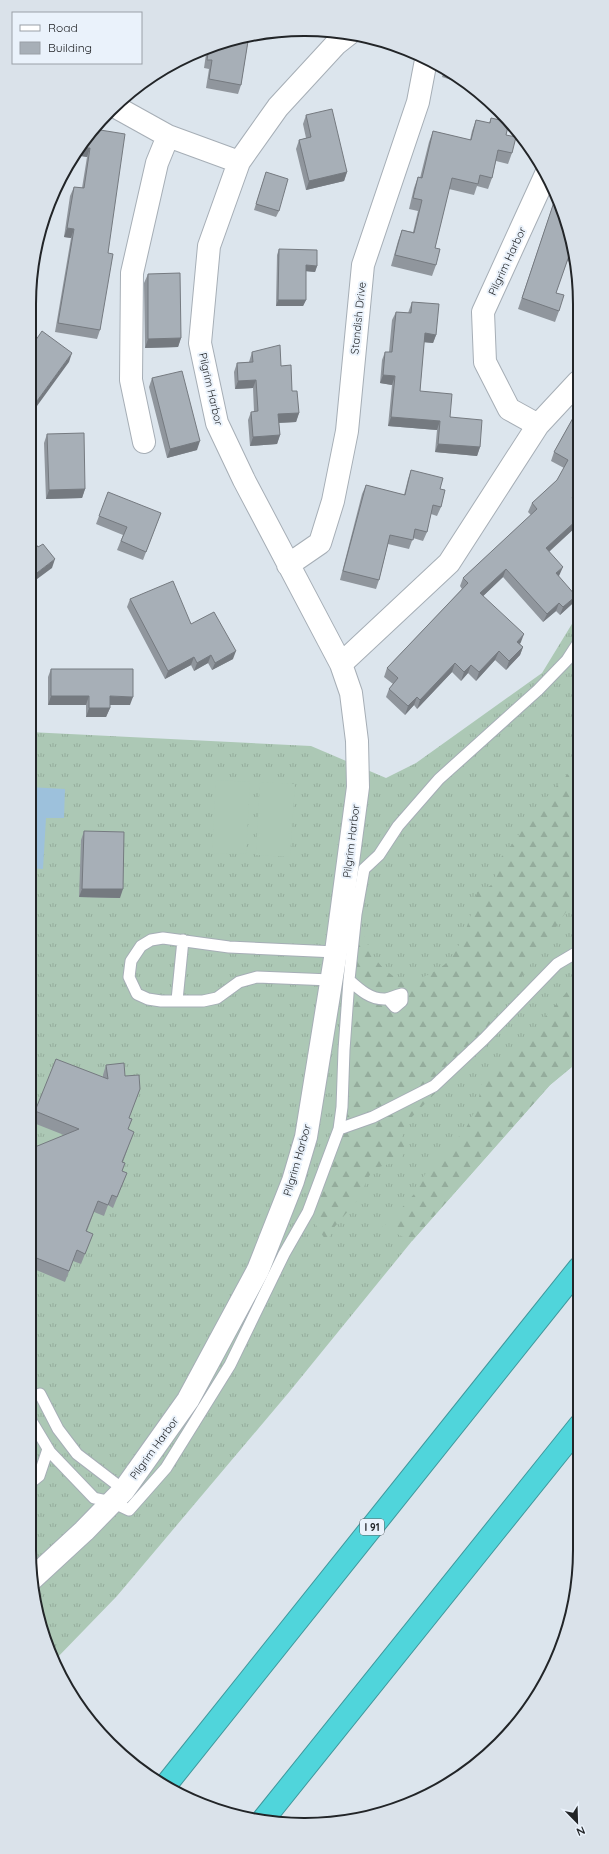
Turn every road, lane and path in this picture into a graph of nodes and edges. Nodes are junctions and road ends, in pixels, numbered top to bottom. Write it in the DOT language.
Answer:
graph roads {
  1 [pos="336,38"];
  2 [pos="425,65"];
  3 [pos="120,110"];
  4 [pos="168,136"];
  5 [pos="239,162"];
  6 [pos="543,181"];
  7 [pos="573,387"];
  8 [pos="538,425"];
  9 [pos="144,442"];
  10 [pos="288,565"];
  11 [pos="573,651"];
  12 [pos="341,664"];
  13 [pos="183,940"];
  14 [pos="336,952"];
  15 [pos="573,955"];
  16 [pos="340,980"];
  17 [pos="388,999"];
  18 [pos="177,1000"];
  19 [pos="339,1129"];
  20 [pos="573,1277"];
  21 [pos="40,1394"];
  22 [pos="36,1429"];
  23 [pos="573,1434"];
  24 [pos="48,1449"];
  25 [pos="36,1478"];
  26 [pos="118,1496"];
  27 [pos="37,1574"];
  28 [pos="169,1781"];
  29 [pos="266,1816"];
  1 -- 5 [label="street, Pilgrim Harbor"];
  2 -- 10 [label="street, Standish Drive"];
  3 -- 4 [label="street"];
  4 -- 5 [label="street"];
  4 -- 9 [label="street"];
  5 -- 10 [label="street, Pilgrim Harbor"];
  6 -- 8 [label="street, Pilgrim Harbor"];
  7 -- 8 [label="street"];
  8 -- 12 [label="street"];
  10 -- 12 [label="street, Pilgrim Harbor"];
  11 -- 16 [label="lane"];
  12 -- 14 [label="street, Pilgrim Harbor"];
  13 -- 14 [label="lane"];
  13 -- 18 [label="lane"];
  13 -- 18 [label="lane"];
  14 -- 16 [label="street, Pilgrim Harbor"];
  15 -- 19 [label="lane"];
  16 -- 17 [label="lane"];
  16 -- 18 [label="lane"];
  16 -- 19 [label="lane"];
  16 -- 26 [label="street, Pilgrim Harbor"];
  19 -- 26 [label="lane"];
  20 -- 28 [label="highway, I 91"];
  21 -- 26 [label="lane"];
  22 -- 24 [label="lane"];
  23 -- 29 [label="highway"];
  24 -- 25 [label="lane"];
  24 -- 26 [label="lane"];
  26 -- 27 [label="street, Pilgrim Harbor"];
}
